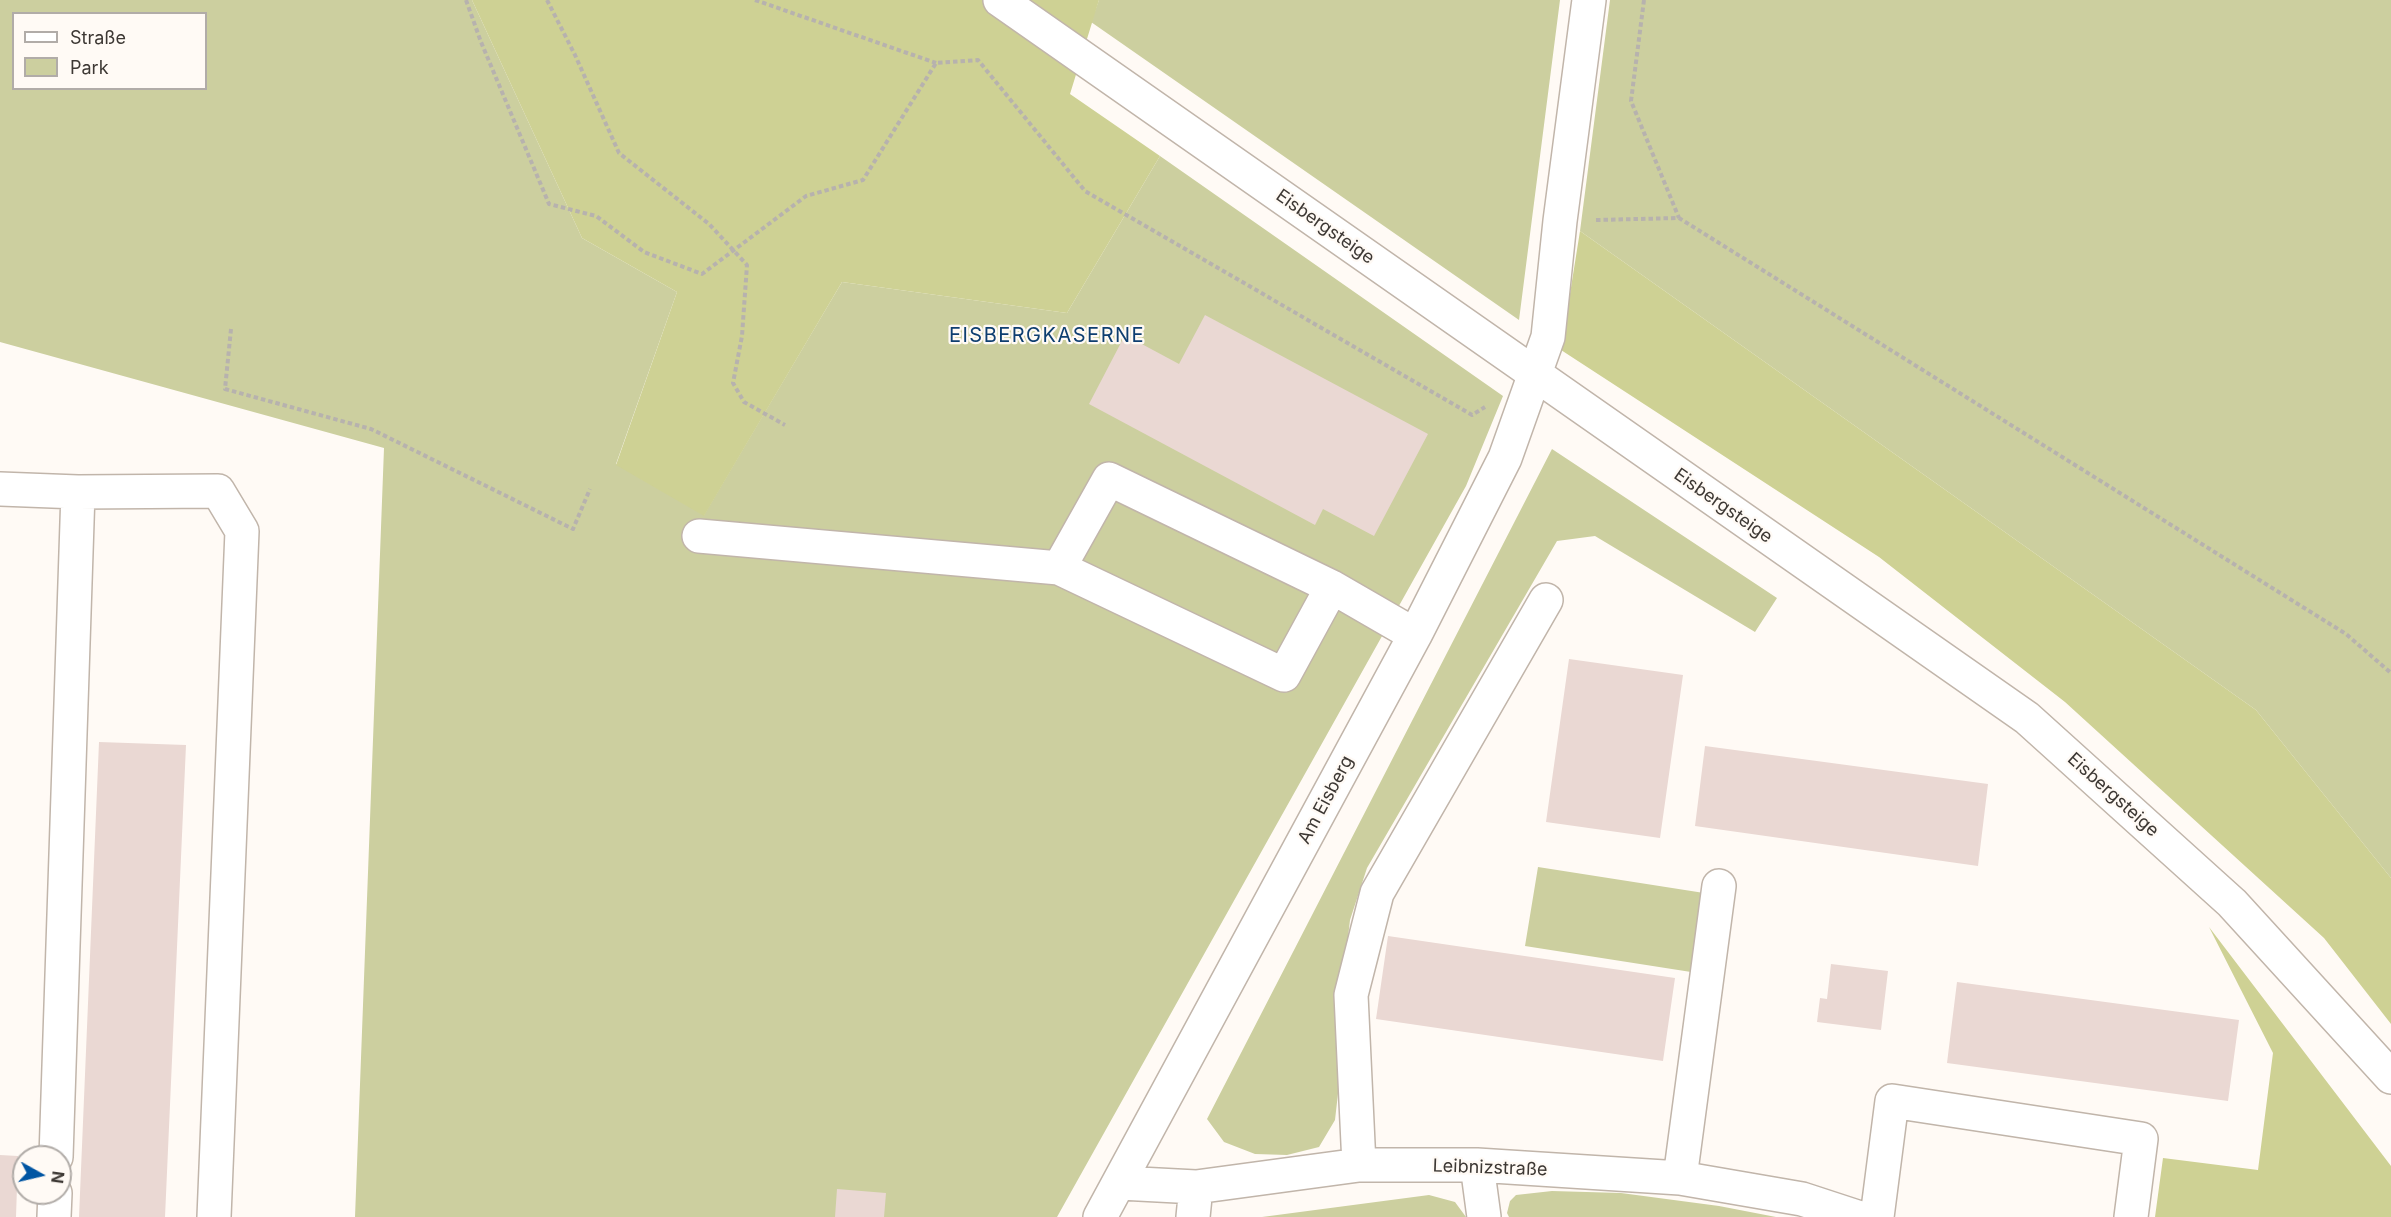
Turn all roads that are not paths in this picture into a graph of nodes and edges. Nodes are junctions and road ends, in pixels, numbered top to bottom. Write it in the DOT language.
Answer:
graph roads {
  1 [pos="1000,0"];
  2 [pos="1588,0"];
  3 [pos="1536,375"];
  4 [pos="0,489"];
  5 [pos="78,492"];
  6 [pos="699,536"];
  7 [pos="1059,568"];
  8 [pos="1332,587"];
  9 [pos="1546,600"];
  10 [pos="1415,635"];
  11 [pos="1719,886"];
  12 [pos="2391,1077"];
  13 [pos="56,1145"];
  14 [pos="1359,1165"];
  15 [pos="1477,1165"];
  16 [pos="1680,1178"];
  17 [pos="1120,1183"];
  18 [pos="1195,1202"];
  19 [pos="214,1217"];
  20 [pos="1100,1217"];
  21 [pos="1484,1217"];
  22 [pos="1857,1217"];
  23 [pos="1877,1217"];
  24 [pos="2131,1217"];
  1 -- 3 [label="street, Eisbergsteige"];
  2 -- 3 [label="street, Am Eisberg"];
  3 -- 10 [label="street, Am Eisberg"];
  3 -- 12 [label="street, Eisbergsteige"];
  4 -- 5 [label="street"];
  5 -- 13 [label="street"];
  5 -- 19 [label="street"];
  6 -- 7 [label="street"];
  7 -- 8 [label="street"];
  7 -- 8 [label="street"];
  8 -- 10 [label="street"];
  9 -- 14 [label="street"];
  10 -- 17 [label="street, Am Eisberg"];
  11 -- 16 [label="street"];
  14 -- 15 [label="street, Leibnizstraße"];
  14 -- 18 [label="street, Leibnizstraße"];
  15 -- 16 [label="street, Leibnizstraße"];
  15 -- 21 [label="street"];
  16 -- 22 [label="street, Leibnizstraße"];
  17 -- 18 [label="street, Leibnizstraße"];
  17 -- 20 [label="street, Am Eisberg"];
  23 -- 24 [label="street"];
}
